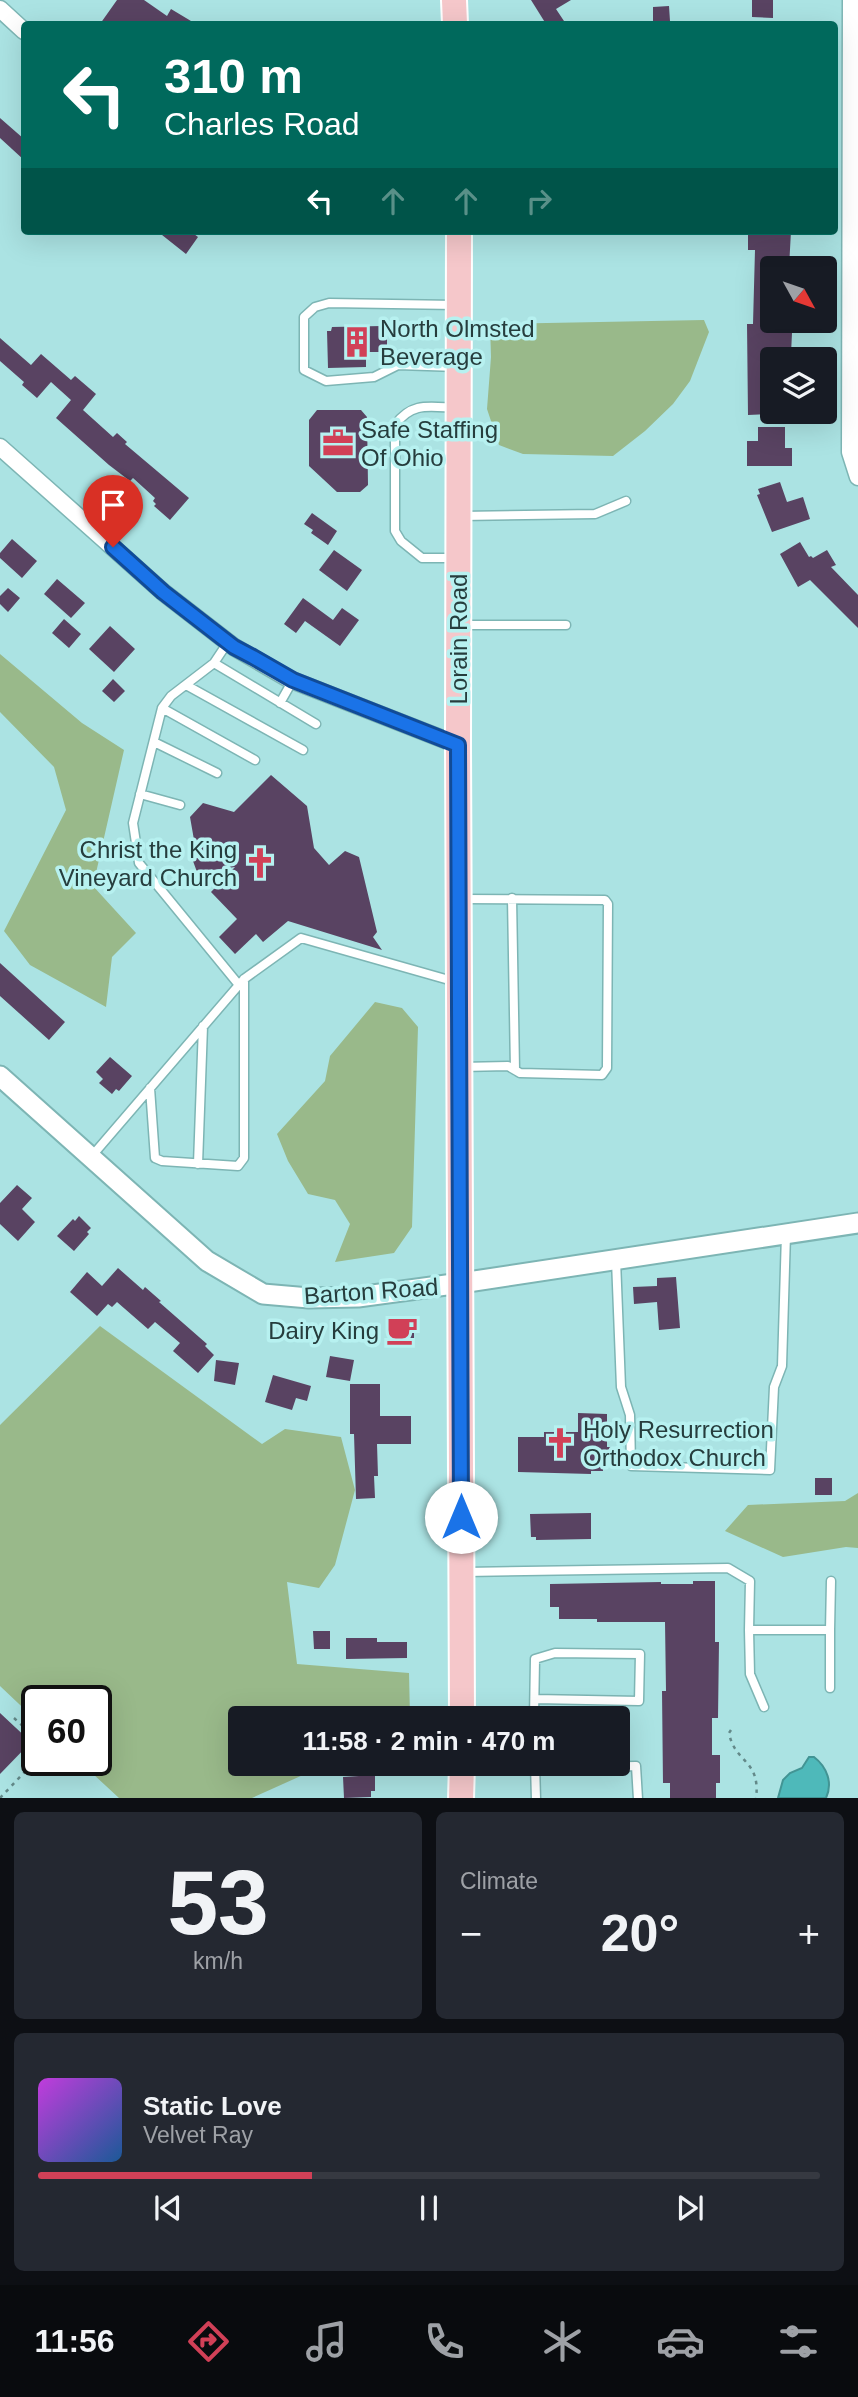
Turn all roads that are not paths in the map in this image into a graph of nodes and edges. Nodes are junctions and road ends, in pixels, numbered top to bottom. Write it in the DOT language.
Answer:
graph roads {
  1 [pos="454,0"];
  2 [pos="851,0"];
  3 [pos="0,9"];
  4 [pos="455,21"];
  5 [pos="21,28"];
  6 [pos="843,54"];
  7 [pos="459,235"];
  8 [pos="459,305"];
  9 [pos="459,367"];
  10 [pos="459,408"];
  11 [pos="0,447"];
  12 [pos="858,477"];
  13 [pos="626,500"];
  14 [pos="458,516"];
  15 [pos="458,557"];
  16 [pos="458,625"];
  17 [pos="566,625"];
  18 [pos="228,642"];
  19 [pos="214,663"];
  20 [pos="293,680"];
  21 [pos="186,685"];
  22 [pos="280,703"];
  23 [pos="162,708"];
  24 [pos="316,724"];
  25 [pos="153,742"];
  26 [pos="458,745"];
  27 [pos="303,751"];
  28 [pos="255,760"];
  29 [pos="218,773"];
  30 [pos="140,794"];
  31 [pos="180,805"];
  32 [pos="459,898"];
  33 [pos="512,898"];
  34 [pos="242,982"];
  35 [pos="459,983"];
  36 [pos="204,1026"];
  37 [pos="460,1066"];
  38 [pos="515,1070"];
  39 [pos="0,1076"];
  40 [pos="150,1088"];
  41 [pos="90,1158"];
  42 [pos="198,1164"];
  43 [pos="858,1223"];
  44 [pos="786,1234"];
  45 [pos="616,1260"];
  46 [pos="461,1283"];
  47 [pos="462,1572"];
  48 [pos="831,1581"];
  49 [pos="749,1630"];
  50 [pos="831,1630"];
  51 [pos="830,1688"];
  52 [pos="535,1699"];
  53 [pos="462,1706"];
  54 [pos="535,1706"];
  55 [pos="764,1707"];
  56 [pos="630,1766"];
  57 [pos="461,1776"];
  58 [pos="535,1776"];
  59 [pos="461,1798"];
  60 [pos="536,1798"];
  61 [pos="638,1798"];
  1 -- 4 [label="main road"];
  2 -- 6 [label="street"];
  3 -- 5 [label="street"];
  6 -- 12 [label="street"];
  7 -- 8 [label="main road, Lorain Road"];
  8 -- 9 [label="main road, Lorain Road"];
  8 -- 9 [label="lane"];
  9 -- 10 [label="main road, Lorain Road"];
  10 -- 14 [label="main road, Lorain Road"];
  10 -- 15 [label="lane"];
  11 -- 18 [label="street"];
  13 -- 14 [label="lane"];
  14 -- 15 [label="main road, Lorain Road"];
  15 -- 16 [label="main road, Lorain Road"];
  16 -- 17 [label="lane"];
  16 -- 26 [label="main road, Lorain Road"];
  18 -- 19 [label="lane"];
  18 -- 20 [label="street"];
  19 -- 21 [label="lane"];
  19 -- 22 [label="lane"];
  20 -- 22 [label="lane"];
  20 -- 26 [label="street"];
  21 -- 23 [label="lane"];
  21 -- 27 [label="lane"];
  22 -- 24 [label="lane"];
  23 -- 25 [label="lane"];
  23 -- 28 [label="lane"];
  25 -- 29 [label="lane"];
  25 -- 30 [label="lane"];
  26 -- 32 [label="main road, Lorain Road"];
  30 -- 31 [label="lane"];
  30 -- 34 [label="lane"];
  32 -- 33 [label="lane"];
  32 -- 35 [label="main road, Lorain Road"];
  33 -- 38 [label="lane"];
  33 -- 38 [label="lane"];
  34 -- 35 [label="lane"];
  34 -- 36 [label="lane"];
  34 -- 42 [label="lane"];
  35 -- 37 [label="main road, Lorain Road"];
  36 -- 40 [label="lane"];
  36 -- 42 [label="lane"];
  37 -- 38 [label="lane"];
  37 -- 46 [label="main road, Lorain Road"];
  39 -- 41 [label="street, Barton Road"];
  40 -- 41 [label="lane"];
  40 -- 42 [label="lane"];
  41 -- 46 [label="street, Barton Road"];
  43 -- 44 [label="street, Barton Road"];
  44 -- 45 [label="street, Barton Road"];
  44 -- 45 [label="lane"];
  45 -- 46 [label="street, Barton Road"];
  46 -- 47 [label="main road, Lorain Road"];
  47 -- 49 [label="lane"];
  47 -- 53 [label="main road, Lorain Road"];
  48 -- 50 [label="lane"];
  49 -- 50 [label="lane"];
  49 -- 55 [label="lane"];
  50 -- 51 [label="lane"];
  52 -- 52 [label="lane"];
  52 -- 54 [label="lane"];
  56 -- 61 [label="lane"];
  57 -- 59 [label="main road"];
  58 -- 60 [label="lane"];
}
